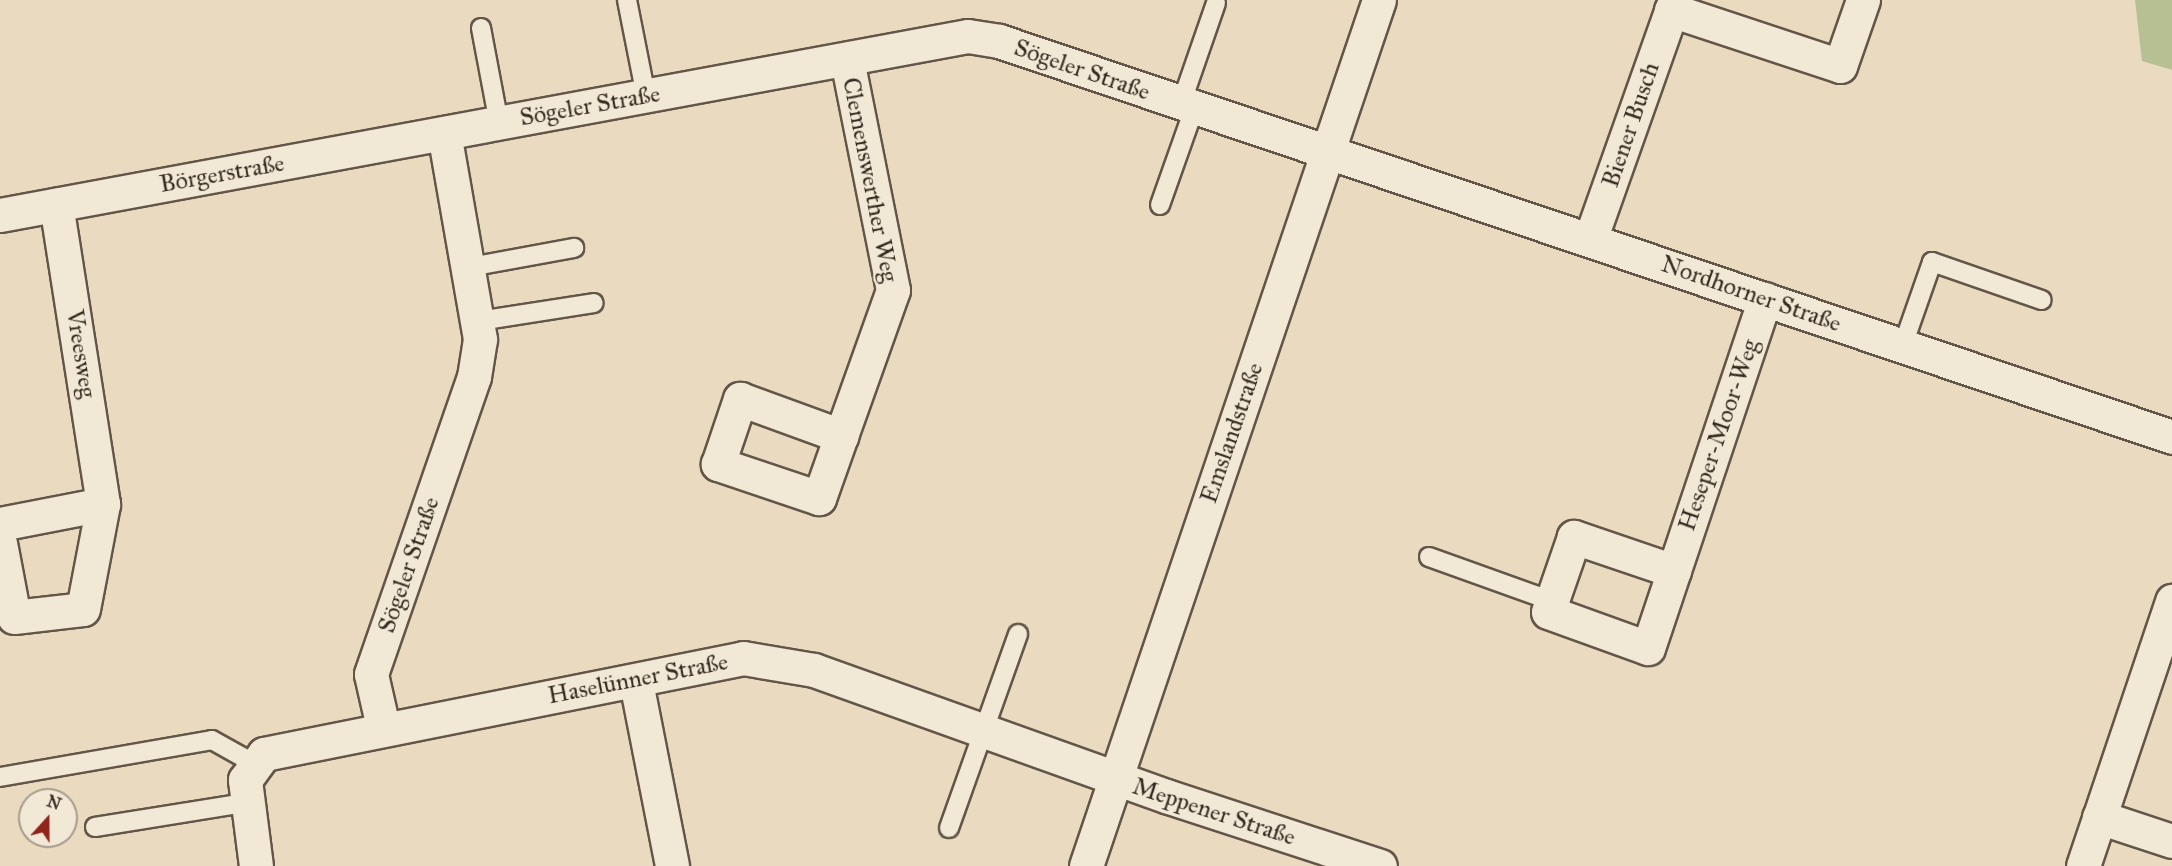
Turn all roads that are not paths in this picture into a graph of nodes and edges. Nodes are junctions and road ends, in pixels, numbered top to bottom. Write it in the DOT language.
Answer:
graph roads {
  1 [pos="627,0"];
  2 [pos="1379,0"];
  3 [pos="1863,0"];
  4 [pos="1216,3"];
  5 [pos="1673,5"];
  6 [pos="481,28"];
  7 [pos="847,59"];
  8 [pos="646,96"];
  9 [pos="1187,107"];
  10 [pos="499,123"];
  11 [pos="444,133"];
  12 [pos="1328,155"];
  13 [pos="56,205"];
  14 [pos="1160,205"];
  15 [pos="0,215"];
  16 [pos="1590,240"];
  17 [pos="574,248"];
  18 [pos="470,267"];
  19 [pos="1765,299"];
  20 [pos="2042,300"];
  21 [pos="594,303"];
  22 [pos="479,321"];
  23 [pos="1904,345"];
  24 [pos="841,436"];
  25 [pos="2172,437"];
  26 [pos="103,504"];
  27 [pos="0,524"];
  28 [pos="0,543"];
  29 [pos="1429,557"];
  30 [pos="1674,571"];
  31 [pos="1552,601"];
  32 [pos="2172,601"];
  33 [pos="1018,634"];
  34 [pos="636,682"];
  35 [pos="383,727"];
  36 [pos="984,731"];
  37 [pos="255,764"];
  38 [pos="0,777"];
  39 [pos="1117,780"];
  40 [pos="245,803"];
  41 [pos="2099,817"];
  42 [pos="95,827"];
  43 [pos="949,828"];
  44 [pos="2172,841"];
  45 [pos="256,866"];
  46 [pos="672,866"];
  47 [pos="1086,866"];
  48 [pos="1380,866"];
  49 [pos="2083,866"];
  1 -- 8 [label="lane"];
  2 -- 12 [label="street, Emslandstraße"];
  3 -- 5 [label="street, Biener Busch"];
  4 -- 9 [label="lane"];
  5 -- 16 [label="street, Biener Busch"];
  6 -- 10 [label="lane"];
  7 -- 8 [label="street, Sögeler Straße"];
  7 -- 9 [label="street, Sögeler Straße"];
  7 -- 24 [label="street, Clemenswerther Weg"];
  8 -- 10 [label="street, Sögeler Straße"];
  9 -- 12 [label="street, Sögeler Straße"];
  9 -- 14 [label="lane"];
  10 -- 11 [label="street, Sögeler Straße"];
  11 -- 13 [label="street, Börgerstraße"];
  11 -- 18 [label="street, Sögeler Straße"];
  12 -- 16 [label="street, Nordhorner Straße"];
  12 -- 39 [label="street, Emslandstraße"];
  13 -- 15 [label="street, Börgerstraße"];
  13 -- 26 [label="street, Vreesweg"];
  16 -- 19 [label="street, Nordhorner Straße"];
  17 -- 18 [label="lane"];
  18 -- 22 [label="street, Sögeler Straße"];
  19 -- 23 [label="street, Nordhorner Straße"];
  19 -- 30 [label="street, Heseper-Moor-Weg"];
  20 -- 23 [label="lane"];
  21 -- 22 [label="lane"];
  22 -- 35 [label="street, Sögeler Straße"];
  23 -- 25 [label="street, Nordhorner Straße"];
  26 -- 27 [label="street"];
  26 -- 28 [label="street, Vreesweg"];
  29 -- 31 [label="lane"];
  30 -- 31 [label="street"];
  30 -- 31 [label="street, Heseper-Moor-Weg"];
  32 -- 41 [label="street"];
  33 -- 36 [label="lane"];
  34 -- 35 [label="street, Haselünner Straße"];
  34 -- 36 [label="street, Haselünner Straße"];
  34 -- 46 [label="street"];
  35 -- 37 [label="street, Haselünner Straße"];
  36 -- 39 [label="street, Haselünner Straße"];
  36 -- 43 [label="lane"];
  37 -- 38 [label="lane"];
  37 -- 40 [label="street"];
  39 -- 47 [label="street, Emslandstraße"];
  39 -- 48 [label="street, Meppener Straße"];
  40 -- 42 [label="lane"];
  40 -- 45 [label="street"];
  41 -- 44 [label="street"];
  41 -- 49 [label="street"];
}
